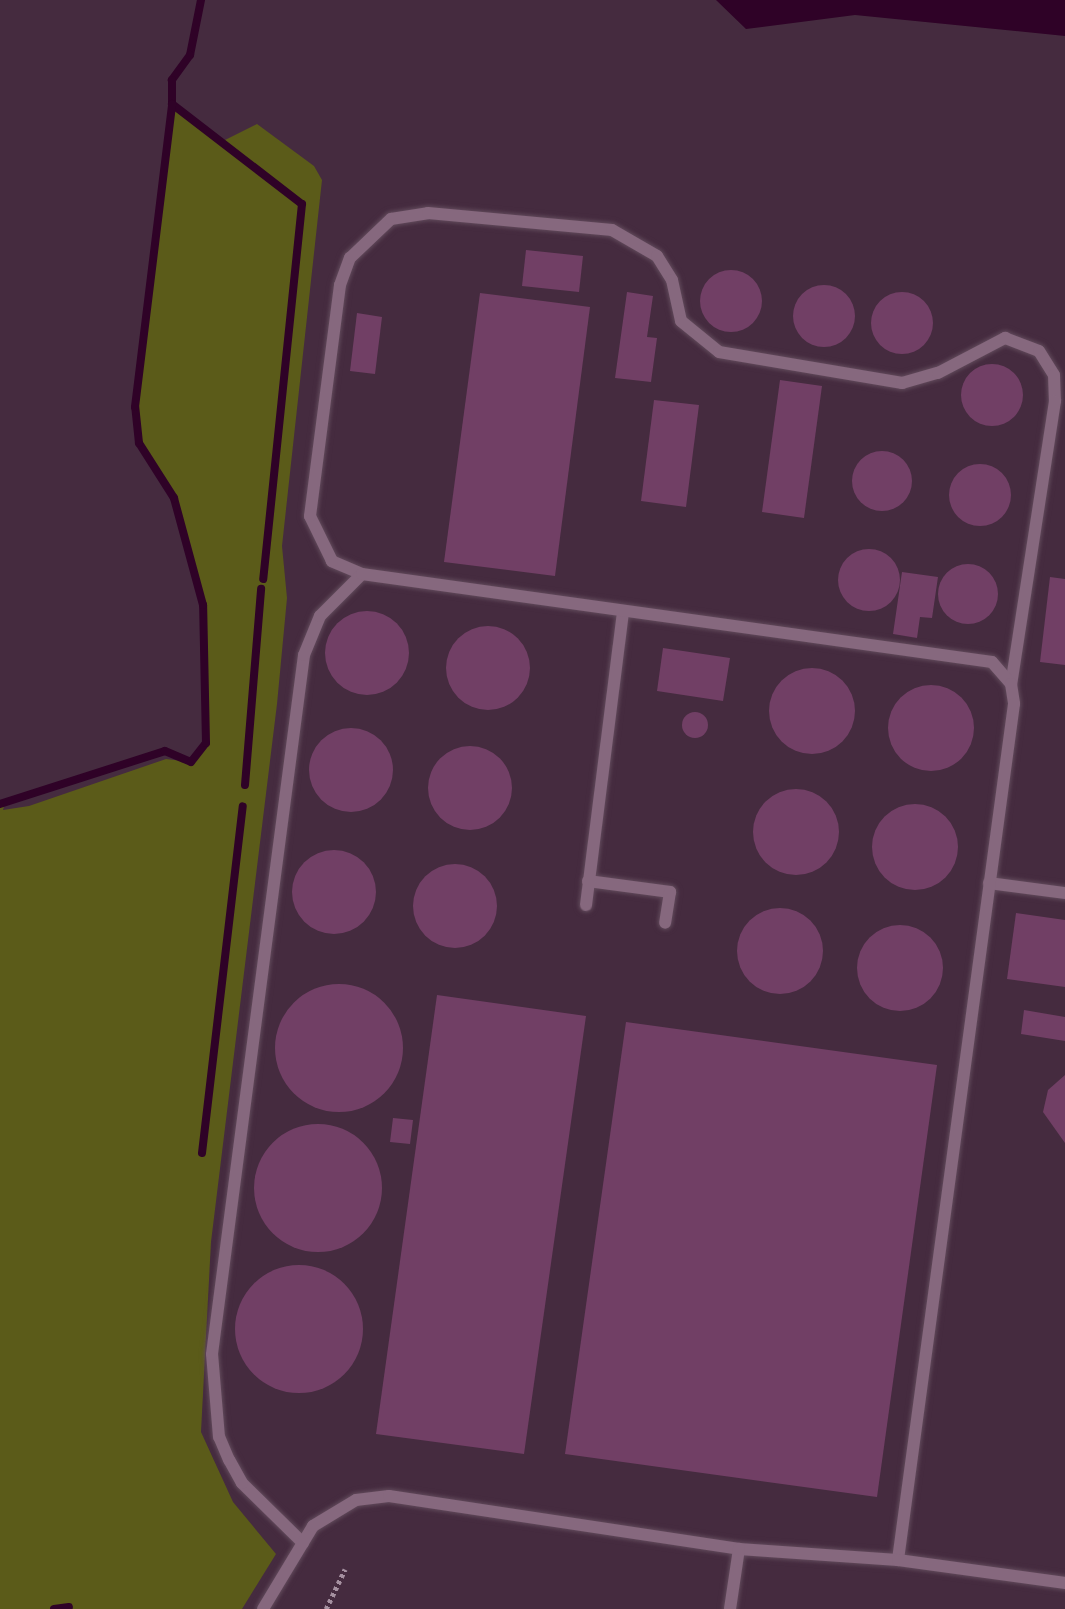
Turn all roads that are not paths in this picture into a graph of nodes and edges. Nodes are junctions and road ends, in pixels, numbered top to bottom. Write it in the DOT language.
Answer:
graph roads {
  1 [pos="362,574"];
  2 [pos="624,612"];
  3 [pos="1011,684"];
  4 [pos="588,881"];
  5 [pos="989,883"];
  6 [pos="1065,893"];
  7 [pos="586,905"];
  8 [pos="666,923"];
  9 [pos="303,1543"];
  10 [pos="739,1549"];
  11 [pos="898,1560"];
  12 [pos="1065,1583"];
  13 [pos="263,1609"];
  14 [pos="730,1609"];
  1 -- 2 [label="lane"];
  1 -- 3 [label="lane"];
  1 -- 9 [label="lane"];
  2 -- 3 [label="lane"];
  2 -- 4 [label="lane"];
  3 -- 5 [label="lane"];
  4 -- 7 [label="lane"];
  4 -- 8 [label="lane"];
  5 -- 6 [label="lane"];
  5 -- 11 [label="lane"];
  9 -- 10 [label="lane"];
  9 -- 13 [label="lane"];
  10 -- 11 [label="lane"];
  10 -- 14 [label="lane"];
  11 -- 12 [label="lane"];
}
